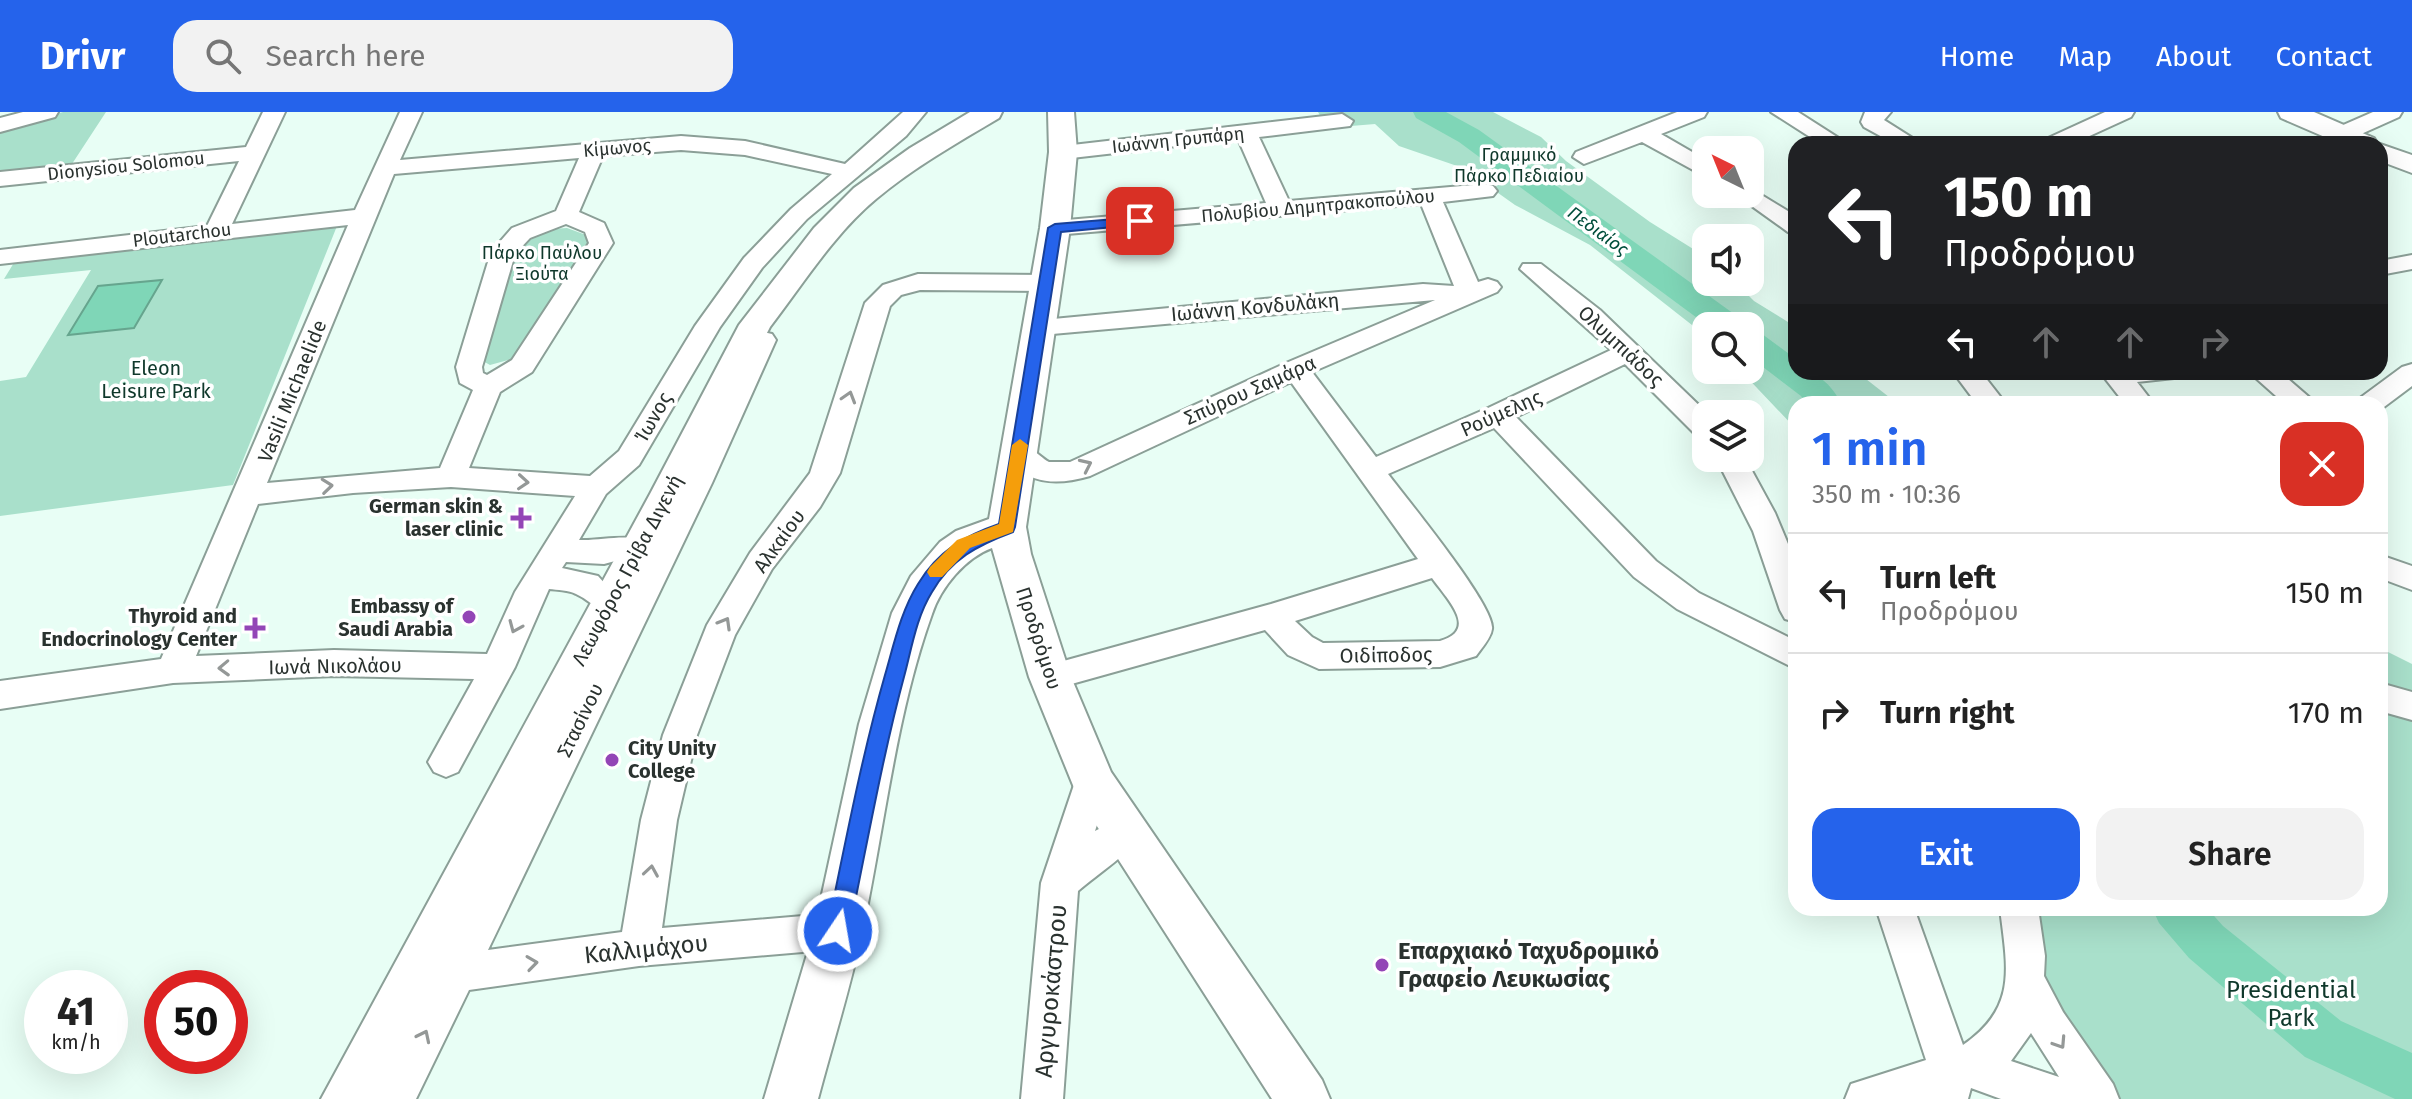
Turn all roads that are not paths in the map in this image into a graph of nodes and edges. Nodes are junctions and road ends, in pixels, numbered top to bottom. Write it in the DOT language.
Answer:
graph roads {
  1 [pos="47,112"];
  2 [pos="274,112"];
  3 [pos="411,112"];
  4 [pos="915,112"];
  5 [pos="964,112"];
  6 [pos="989,112"];
  7 [pos="1061,112"];
  8 [pos="1696,112"];
  9 [pos="1782,112"];
  10 [pos="1880,112"];
  11 [pos="2123,112"];
  12 [pos="2291,112"];
  13 [pos="2391,112"];
  14 [pos="1312,118"];
  15 [pos="1342,121"];
  16 [pos="0,125"];
  17 [pos="1246,133"];
  18 [pos="1643,133"];
  19 [pos="1823,136"];
  20 [pos="1897,136"];
  21 [pos="2071,136"];
  22 [pos="2344,136"];
  23 [pos="2367,136"];
  24 [pos="594,150"];
  25 [pos="1063,152"];
  26 [pos="253,153"];
  27 [pos="2388,155"];
  28 [pos="1584,157"];
  29 [pos="1692,162"];
  30 [pos="2412,165"];
  31 [pos="385,168"];
  32 [pos="847,171"];
  33 [pos="0,179"];
  34 [pos="1485,191"];
  35 [pos="1429,196"];
  36 [pos="1764,205"];
  37 [pos="1281,209"];
  38 [pos="566,215"];
  39 [pos="364,216"];
  40 [pos="1788,222"];
  41 [pos="1055,228"];
  42 [pos="217,230"];
  43 [pos="0,257"];
  44 [pos="2412,262"];
  45 [pos="2388,266"];
  46 [pos="1531,269"];
  47 [pos="1047,283"];
  48 [pos="1478,291"];
  49 [pos="1041,327"];
  50 [pos="763,340"];
  51 [pos="1629,352"];
  52 [pos="1296,369"];
  53 [pos="1973,380"];
  54 [pos="2121,380"];
  55 [pos="2273,380"];
  56 [pos="2408,382"];
  57 [pos="488,387"];
  58 [pos="1986,396"];
  59 [pos="2134,396"];
  60 [pos="2293,396"];
  61 [pos="2384,396"];
  62 [pos="1692,414"];
  63 [pos="1498,415"];
  64 [pos="1018,452"];
  65 [pos="1371,470"];
  66 [pos="1739,472"];
  67 [pos="451,477"];
  68 [pos="596,487"];
  69 [pos="250,495"];
  70 [pos="1007,527"];
  71 [pos="626,547"];
  72 [pos="550,563"];
  73 [pos="1438,564"];
  74 [pos="2388,569"];
  75 [pos="2412,578"];
  76 [pos="1788,584"];
  77 [pos="601,597"];
  78 [pos="1271,616"];
  79 [pos="1788,652"];
  80 [pos="498,667"];
  81 [pos="173,670"];
  82 [pos="1050,677"];
  83 [pos="2388,699"];
  84 [pos="5,703"];
  85 [pos="2412,706"];
  86 [pos="446,762"];
  87 [pos="1093,782"];
  88 [pos="1124,832"];
  89 [pos="1060,883"];
  90 [pos="1898,916"];
  91 [pos="2020,916"];
  92 [pos="838,931"];
  93 [pos="639,948"];
  94 [pos="455,973"];
  95 [pos="2027,983"];
  96 [pos="1956,1080"];
  97 [pos="334,1099"];
  98 [pos="348,1099"];
  99 [pos="394,1099"];
  100 [pos="791,1099"];
  101 [pos="1042,1099"];
  102 [pos="1303,1099"];
  103 [pos="1866,1099"];
  104 [pos="2060,1099"];
  105 [pos="2098,1099"];
  1 -- 16 [label="street"];
  2 -- 26 [label="street"];
  3 -- 31 [label="street, Vasili Michaelide"];
  4 -- 32 [label="street, Ίωνος"];
  5 -- 71 [label="main road, Λεωφόρος Γρίβα Διγενή"];
  6 -- 98 [label="main road, Λεωφόρος Γρίβα Διγενή"];
  7 -- 25 [label="main road, Προδρόμου"];
  8 -- 18 [label="street"];
  9 -- 19 [label="street"];
  10 -- 20 [label="street"];
  11 -- 21 [label="street"];
  12 -- 22 [label="main road"];
  13 -- 23 [label="street"];
  14 -- 15 [label="street, Ιωάννη Γρυπάρη"];
  14 -- 17 [label="street, Ιωάννη Γρυπάρη"];
  17 -- 25 [label="street, Ιωάννη Γρυπάρη"];
  17 -- 37 [label="street"];
  18 -- 28 [label="street"];
  18 -- 29 [label="street"];
  24 -- 31 [label="street, Κίμωνος"];
  24 -- 32 [label="street, Κίμωνος"];
  24 -- 38 [label="street"];
  25 -- 41 [label="main road, Προδρόμου"];
  26 -- 33 [label="street, Dionysiou Solomou"];
  26 -- 42 [label="street"];
  27 -- 30 [label="main road"];
  31 -- 39 [label="street, Vasili Michaelide"];
  32 -- 68 [label="street, Ίωνος"];
  34 -- 35 [label="street, Πολυβίου Δημητρακοπούλου"];
  35 -- 37 [label="street, Πολυβίου Δημητρακοπούλου"];
  35 -- 48 [label="street"];
  36 -- 40 [label="street"];
  37 -- 41 [label="street, Πολυβίου Δημητρακοπούλου"];
  38 -- 57 [label="street"];
  38 -- 57 [label="street"];
  39 -- 42 [label="street, Ploutarchou"];
  39 -- 69 [label="street, Vasili Michaelide"];
  41 -- 47 [label="main road, Προδρόμου"];
  42 -- 43 [label="street, Ploutarchou"];
  44 -- 45 [label="street"];
  46 -- 51 [label="street, Ολυμπιάδος"];
  47 -- 49 [label="main road, Προδρόμου"];
  93 -- 47 [label="street, Αλκαίου, one-way"];
  48 -- 49 [label="street, Ιωάννη Κονδυλάκη"];
  48 -- 52 [label="street, Σπύρου Σαμάρα"];
  49 -- 64 [label="main road, Προδρόμου"];
  50 -- 94 [label="street, Στασίνου"];
  51 -- 62 [label="street, Ολυμπιάδος"];
  51 -- 63 [label="street, Ρούμελης"];
  64 -- 52 [label="street, Σπύρου Σαμάρα, one-way"];
  52 -- 65 [label="street, Οιδίποδος"];
  53 -- 58 [label="street"];
  54 -- 59 [label="street"];
  55 -- 60 [label="street"];
  56 -- 61 [label="street"];
  57 -- 67 [label="street"];
  63 -- 65 [label="street, Ρούμελης"];
  63 -- 79 [label="street"];
  64 -- 70 [label="main road, Προδρόμου"];
  65 -- 73 [label="street, Οιδίποδος"];
  66 -- 76 [label="street"];
  67 -- 68 [label="street, one-way"];
  69 -- 67 [label="street, one-way"];
  68 -- 72 [label="street, Ίωνος"];
  69 -- 81 [label="street, Vasili Michaelide"];
  70 -- 82 [label="main road, Προδρόμου"];
  70 -- 92 [label="main road"];
  71 -- 72 [label="street"];
  71 -- 77 [label="main road, Λεωφόρος Γρίβα Διγενή"];
  72 -- 77 [label="street"];
  72 -- 80 [label="street, Ίωνος, one-way"];
  73 -- 78 [label="street"];
  73 -- 78 [label="street, Οιδίποδος"];
  74 -- 75 [label="street"];
  77 -- 97 [label="main road, Λεωφόρος Γρίβα Διγενή"];
  78 -- 82 [label="street"];
  80 -- 81 [label="street, Ιωνά Νικολάου, one-way"];
  80 -- 86 [label="street, Ίωνος"];
  81 -- 84 [label="street, Ιωνά Νικολάου"];
  82 -- 87 [label="main road, Προδρόμου"];
  83 -- 85 [label="street"];
  87 -- 88 [label="main road, Προδρόμου"];
  87 -- 89 [label="street, Αργυροκάστρου"];
  88 -- 89 [label="street, Αργυροκάστρου"];
  88 -- 102 [label="main road, Προδρόμου"];
  89 -- 101 [label="street, Αργυροκάστρου"];
  90 -- 96 [label="street"];
  91 -- 95 [label="street"];
  92 -- 93 [label="street, Καλλιμάχου"];
  92 -- 100 [label="main road"];
  94 -- 93 [label="street, Καλλιμάχου, one-way"];
  99 -- 94 [label="street, Στασίνου, one-way"];
  95 -- 96 [label="street"];
  95 -- 105 [label="street, one-way"];
  96 -- 103 [label="street"];
  96 -- 104 [label="street"];
}
